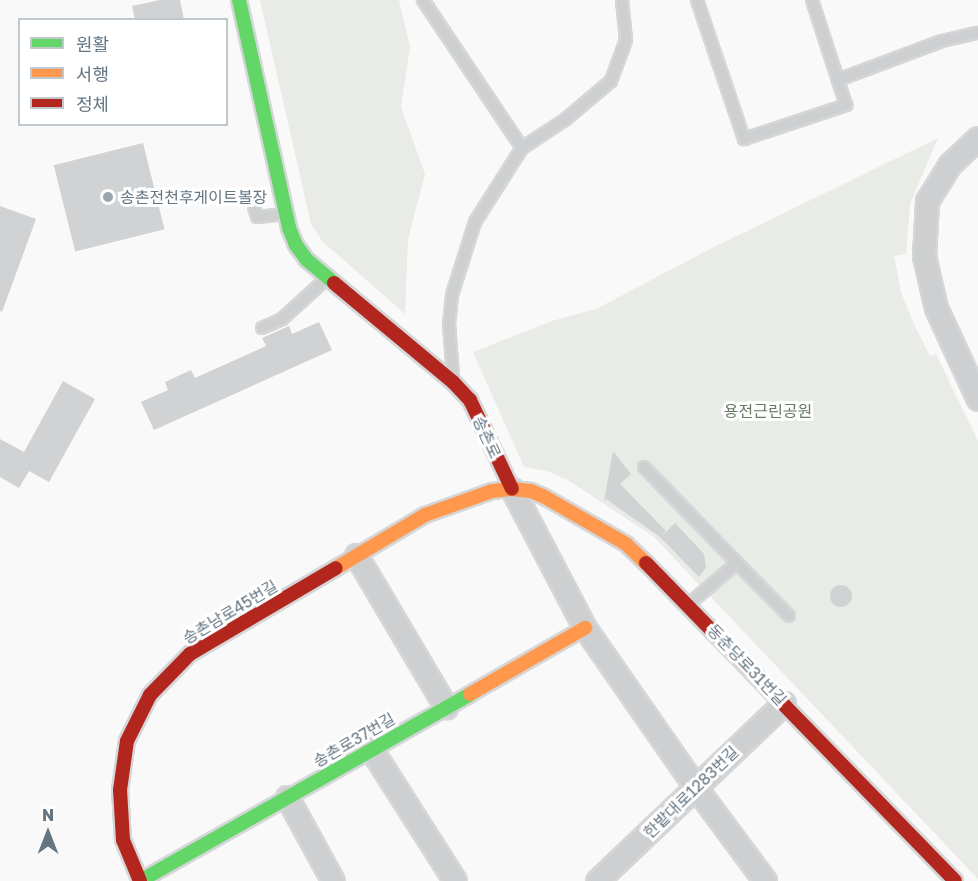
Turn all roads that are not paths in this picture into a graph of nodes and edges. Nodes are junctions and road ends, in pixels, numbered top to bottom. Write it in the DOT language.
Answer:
graph roads {
  1 [pos="239,0"];
  2 [pos="423,0"];
  3 [pos="622,0"];
  4 [pos="697,0"];
  5 [pos="812,0"];
  6 [pos="978,33"];
  7 [pos="838,80"];
  8 [pos="978,138"];
  9 [pos="522,148"];
  10 [pos="254,207"];
  11 [pos="286,214"];
  12 [pos="327,278"];
  13 [pos="262,328"];
  14 [pos="453,382"];
  15 [pos="978,399"];
  16 [pos="644,467"];
  17 [pos="512,489"];
  18 [pos="356,555"];
  19 [pos="737,563"];
  20 [pos="689,605"];
  21 [pos="789,616"];
  22 [pos="585,628"];
  23 [pos="784,704"];
  24 [pos="446,707"];
  25 [pos="371,749"];
  26 [pos="696,788"];
  27 [pos="287,797"];
  28 [pos="140,881"];
  29 [pos="333,881"];
  30 [pos="455,881"];
  31 [pos="597,881"];
  32 [pos="765,881"];
  33 [pos="955,881"];
  1 -- 11 [label="street, 송촌로"];
  2 -- 9 [label="lane"];
  3 -- 9 [label="lane"];
  4 -- 7 [label="lane"];
  5 -- 7 [label="lane"];
  6 -- 7 [label="lane"];
  8 -- 15 [label="street"];
  9 -- 14 [label="lane"];
  10 -- 11 [label="lane"];
  11 -- 12 [label="street, 송촌로"];
  12 -- 13 [label="lane"];
  12 -- 14 [label="street, 송촌로"];
  14 -- 17 [label="street, 송촌로"];
  16 -- 19 [label="lane"];
  17 -- 18 [label="street, 송촌남로45번길"];
  17 -- 20 [label="street, 동춘당로31번길"];
  17 -- 22 [label="street, 송촌로"];
  18 -- 24 [label="street"];
  18 -- 28 [label="street, 송촌남로45번길"];
  19 -- 20 [label="lane"];
  19 -- 21 [label="lane"];
  20 -- 23 [label="street, 동춘당로31번길"];
  22 -- 24 [label="street, 송촌로37번길"];
  22 -- 26 [label="street, 송촌로"];
  23 -- 26 [label="street, 한밭대로1283번길"];
  23 -- 33 [label="street, 동춘당로31번길"];
  24 -- 25 [label="street, 송촌로37번길"];
  25 -- 27 [label="street, 송촌로37번길"];
  25 -- 30 [label="street"];
  26 -- 31 [label="street, 한밭대로1283번길"];
  26 -- 32 [label="street, 송촌로"];
  27 -- 28 [label="street, 송촌로37번길"];
  27 -- 29 [label="street"];
}
